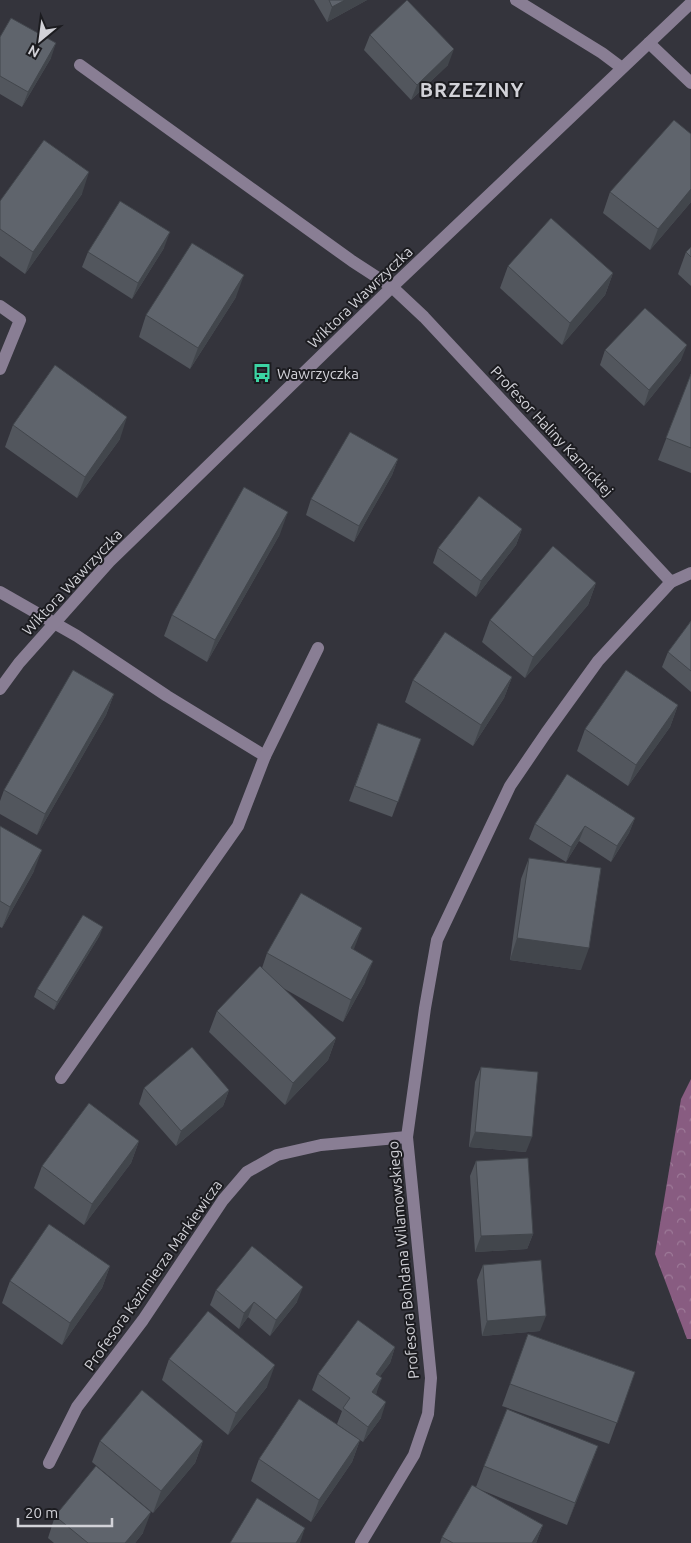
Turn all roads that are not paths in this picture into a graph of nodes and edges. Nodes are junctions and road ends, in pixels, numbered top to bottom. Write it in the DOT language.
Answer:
graph roads {
  1 [pos="516,0"];
  2 [pos="691,3"];
  3 [pos="649,43"];
  4 [pos="80,65"];
  5 [pos="622,68"];
  6 [pos="691,83"];
  7 [pos="392,288"];
  8 [pos="0,306"];
  9 [pos="0,369"];
  10 [pos="691,573"];
  11 [pos="671,582"];
  12 [pos="0,592"];
  13 [pos="55,623"];
  14 [pos="318,648"];
  15 [pos="0,689"];
  16 [pos="265,756"];
  17 [pos="61,1078"];
  18 [pos="407,1137"];
  19 [pos="49,1463"];
  20 [pos="361,1543"];
  1 -- 5 [label="street"];
  2 -- 3 [label="street, Wiktora Wawrzyczka"];
  3 -- 5 [label="street, Wiktora Wawrzyczka"];
  3 -- 6 [label="street"];
  4 -- 7 [label="street, Profesor Haliny Karnickiej"];
  5 -- 7 [label="street, Wiktora Wawrzyczka"];
  7 -- 11 [label="street, Profesor Haliny Karnickiej"];
  7 -- 13 [label="street, Wiktora Wawrzyczka"];
  8 -- 9 [label="street"];
  10 -- 11 [label="street"];
  11 -- 18 [label="street, Profesora Bohdana Wilamowskiego"];
  12 -- 13 [label="street"];
  13 -- 15 [label="street, Wiktora Wawrzyczka"];
  13 -- 16 [label="street"];
  14 -- 16 [label="street"];
  16 -- 17 [label="street"];
  18 -- 19 [label="street, Profesora Kazimierza Markiewicza"];
  18 -- 20 [label="street, Profesora Bohdana Wilamowskiego"];
}
